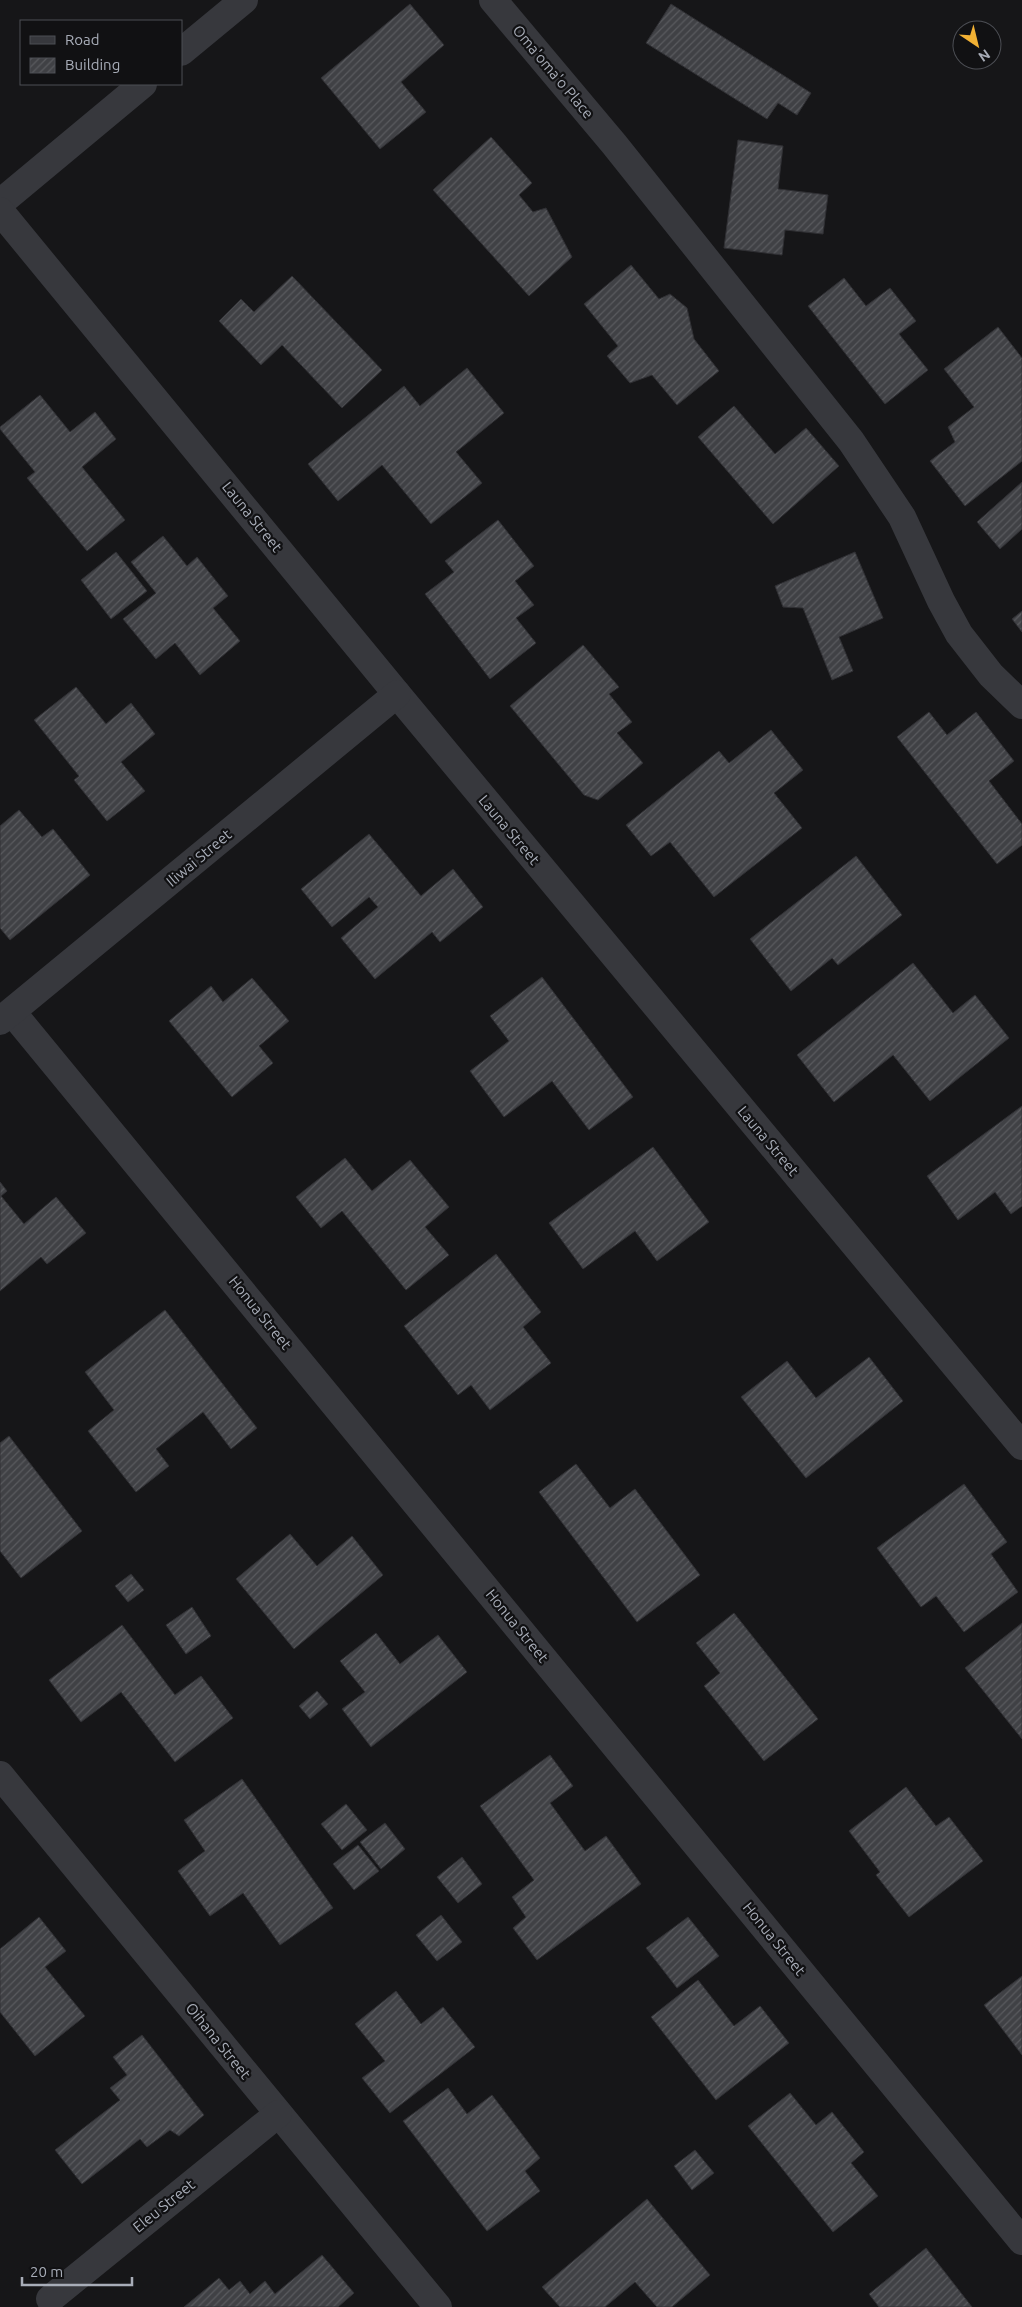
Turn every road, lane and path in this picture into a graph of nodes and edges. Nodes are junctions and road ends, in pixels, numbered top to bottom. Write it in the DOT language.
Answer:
graph roads {
  1 [pos="244,0"];
  2 [pos="493,0"];
  3 [pos="182,51"];
  4 [pos="142,85"];
  5 [pos="0,203"];
  6 [pos="0,211"];
  7 [pos="397,694"];
  8 [pos="1022,705"];
  9 [pos="6,1017"];
  10 [pos="1022,1446"];
  11 [pos="0,1775"];
  12 [pos="278,2114"];
  13 [pos="1022,2241"];
  14 [pos="50,2299"];
  15 [pos="438,2307"];
  1 -- 3 [label="street"];
  2 -- 8 [label="street, Oma'oma'o Place"];
  4 -- 5 [label="street"];
  6 -- 7 [label="street, Launa Street"];
  7 -- 9 [label="street, Iliwai Street"];
  7 -- 10 [label="street, Launa Street"];
  9 -- 13 [label="street, Honua Street"];
  11 -- 12 [label="street, Oihana Street"];
  12 -- 14 [label="street, Eleu Street"];
  12 -- 15 [label="street, Oihana Street"];
}
